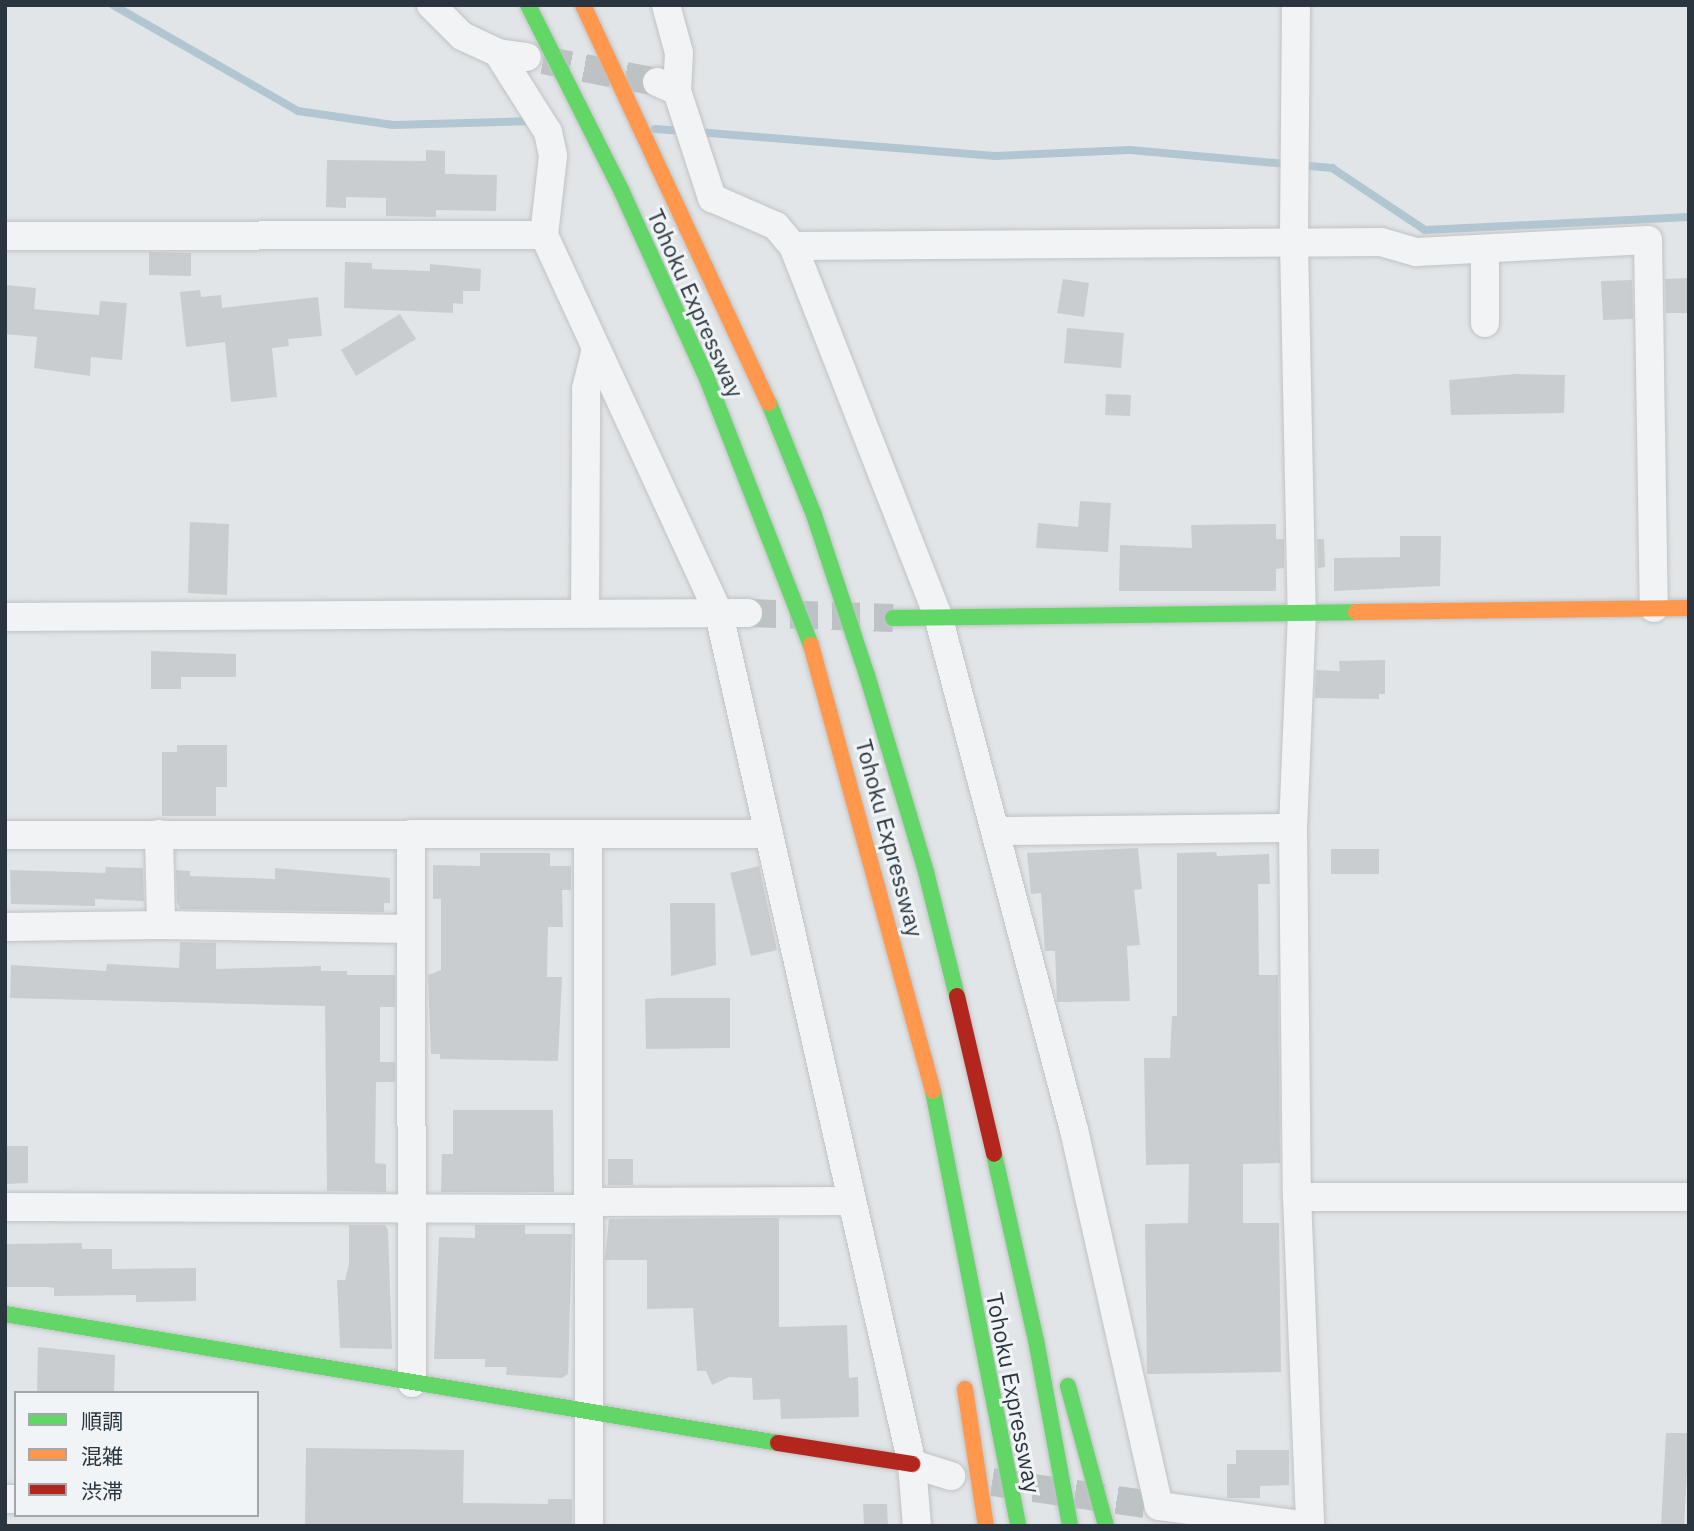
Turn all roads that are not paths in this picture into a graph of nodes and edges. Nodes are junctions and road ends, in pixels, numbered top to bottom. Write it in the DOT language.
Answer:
graph roads {
  1 [pos="431,5"];
  2 [pos="528,5"];
  3 [pos="583,5"];
  4 [pos="666,5"];
  5 [pos="1296,5"];
  6 [pos="498,53"];
  7 [pos="527,57"];
  8 [pos="544,234"];
  9 [pos="5,236"];
  10 [pos="1294,243"];
  11 [pos="793,246"];
  12 [pos="1485,251"];
  13 [pos="1485,323"];
  14 [pos="596,349"];
  15 [pos="1654,608"];
  16 [pos="1689,608"];
  17 [pos="748,613"];
  18 [pos="1302,613"];
  19 [pos="585,614"];
  20 [pos="719,614"];
  21 [pos="938,616"];
  22 [pos="5,617"];
  23 [pos="893,618"];
  24 [pos="1293,828"];
  25 [pos="996,831"];
  26 [pos="411,834"];
  27 [pos="587,834"];
  28 [pos="769,834"];
  29 [pos="5,835"];
  30 [pos="159,835"];
  31 [pos="877,872"];
  32 [pos="926,872"];
  33 [pos="161,925"];
  34 [pos="5,927"];
  35 [pos="409,929"];
  36 [pos="983,1030"];
  37 [pos="913,1083"];
  38 [pos="1297,1197"];
  39 [pos="1689,1197"];
  40 [pos="852,1201"];
  41 [pos="588,1206"];
  42 [pos="5,1208"];
  43 [pos="411,1209"];
  44 [pos="5,1314"];
  45 [pos="1066,1375"];
  46 [pos="963,1376"];
  47 [pos="412,1383"];
  48 [pos="588,1414"];
  49 [pos="912,1464"];
  50 [pos="951,1476"];
  51 [pos="1173,1517"];
  52 [pos="589,1526"];
  53 [pos="917,1526"];
  54 [pos="986,1526"];
  55 [pos="1018,1526"];
  56 [pos="1070,1526"];
  57 [pos="1106,1526"];
  58 [pos="1309,1526"];
  1 -- 6 [label="street"];
  2 -- 31 [label="main road, Tohoku Expressway"];
  3 -- 32 [label="main road, Tohoku Expressway"];
  4 -- 11 [label="street"];
  5 -- 10 [label="street"];
  6 -- 7 [label="street"];
  6 -- 8 [label="street"];
  8 -- 9 [label="street"];
  8 -- 14 [label="street"];
  10 -- 11 [label="street"];
  10 -- 12 [label="street"];
  10 -- 18 [label="street"];
  11 -- 21 [label="street"];
  12 -- 13 [label="street"];
  12 -- 15 [label="street"];
  14 -- 19 [label="street"];
  14 -- 20 [label="street"];
  15 -- 16 [label="main road"];
  15 -- 18 [label="main road"];
  17 -- 20 [label="street"];
  18 -- 21 [label="main road"];
  18 -- 24 [label="street"];
  19 -- 20 [label="street"];
  19 -- 22 [label="street"];
  20 -- 28 [label="street"];
  21 -- 23 [label="main road"];
  21 -- 25 [label="street"];
  24 -- 25 [label="street"];
  24 -- 38 [label="street"];
  25 -- 51 [label="street"];
  26 -- 27 [label="street"];
  26 -- 30 [label="street"];
  26 -- 35 [label="street"];
  27 -- 28 [label="street"];
  27 -- 41 [label="street"];
  28 -- 40 [label="street"];
  29 -- 30 [label="street"];
  30 -- 33 [label="street"];
  31 -- 37 [label="main road"];
  31 -- 55 [label="main road, Tohoku Expressway"];
  32 -- 36 [label="main road"];
  32 -- 56 [label="main road, Tohoku Expressway"];
  33 -- 34 [label="street"];
  33 -- 35 [label="street"];
  35 -- 43 [label="street"];
  38 -- 39 [label="street"];
  38 -- 58 [label="street"];
  40 -- 41 [label="street"];
  40 -- 49 [label="street"];
  41 -- 43 [label="street"];
  41 -- 48 [label="street"];
  42 -- 43 [label="street"];
  43 -- 47 [label="street"];
  44 -- 47 [label="main road"];
  45 -- 57 [label="main road"];
  46 -- 54 [label="main road"];
  47 -- 48 [label="main road"];
  48 -- 49 [label="main road"];
  48 -- 52 [label="street"];
  49 -- 50 [label="street"];
  49 -- 53 [label="street"];
  51 -- 58 [label="street"];
}
